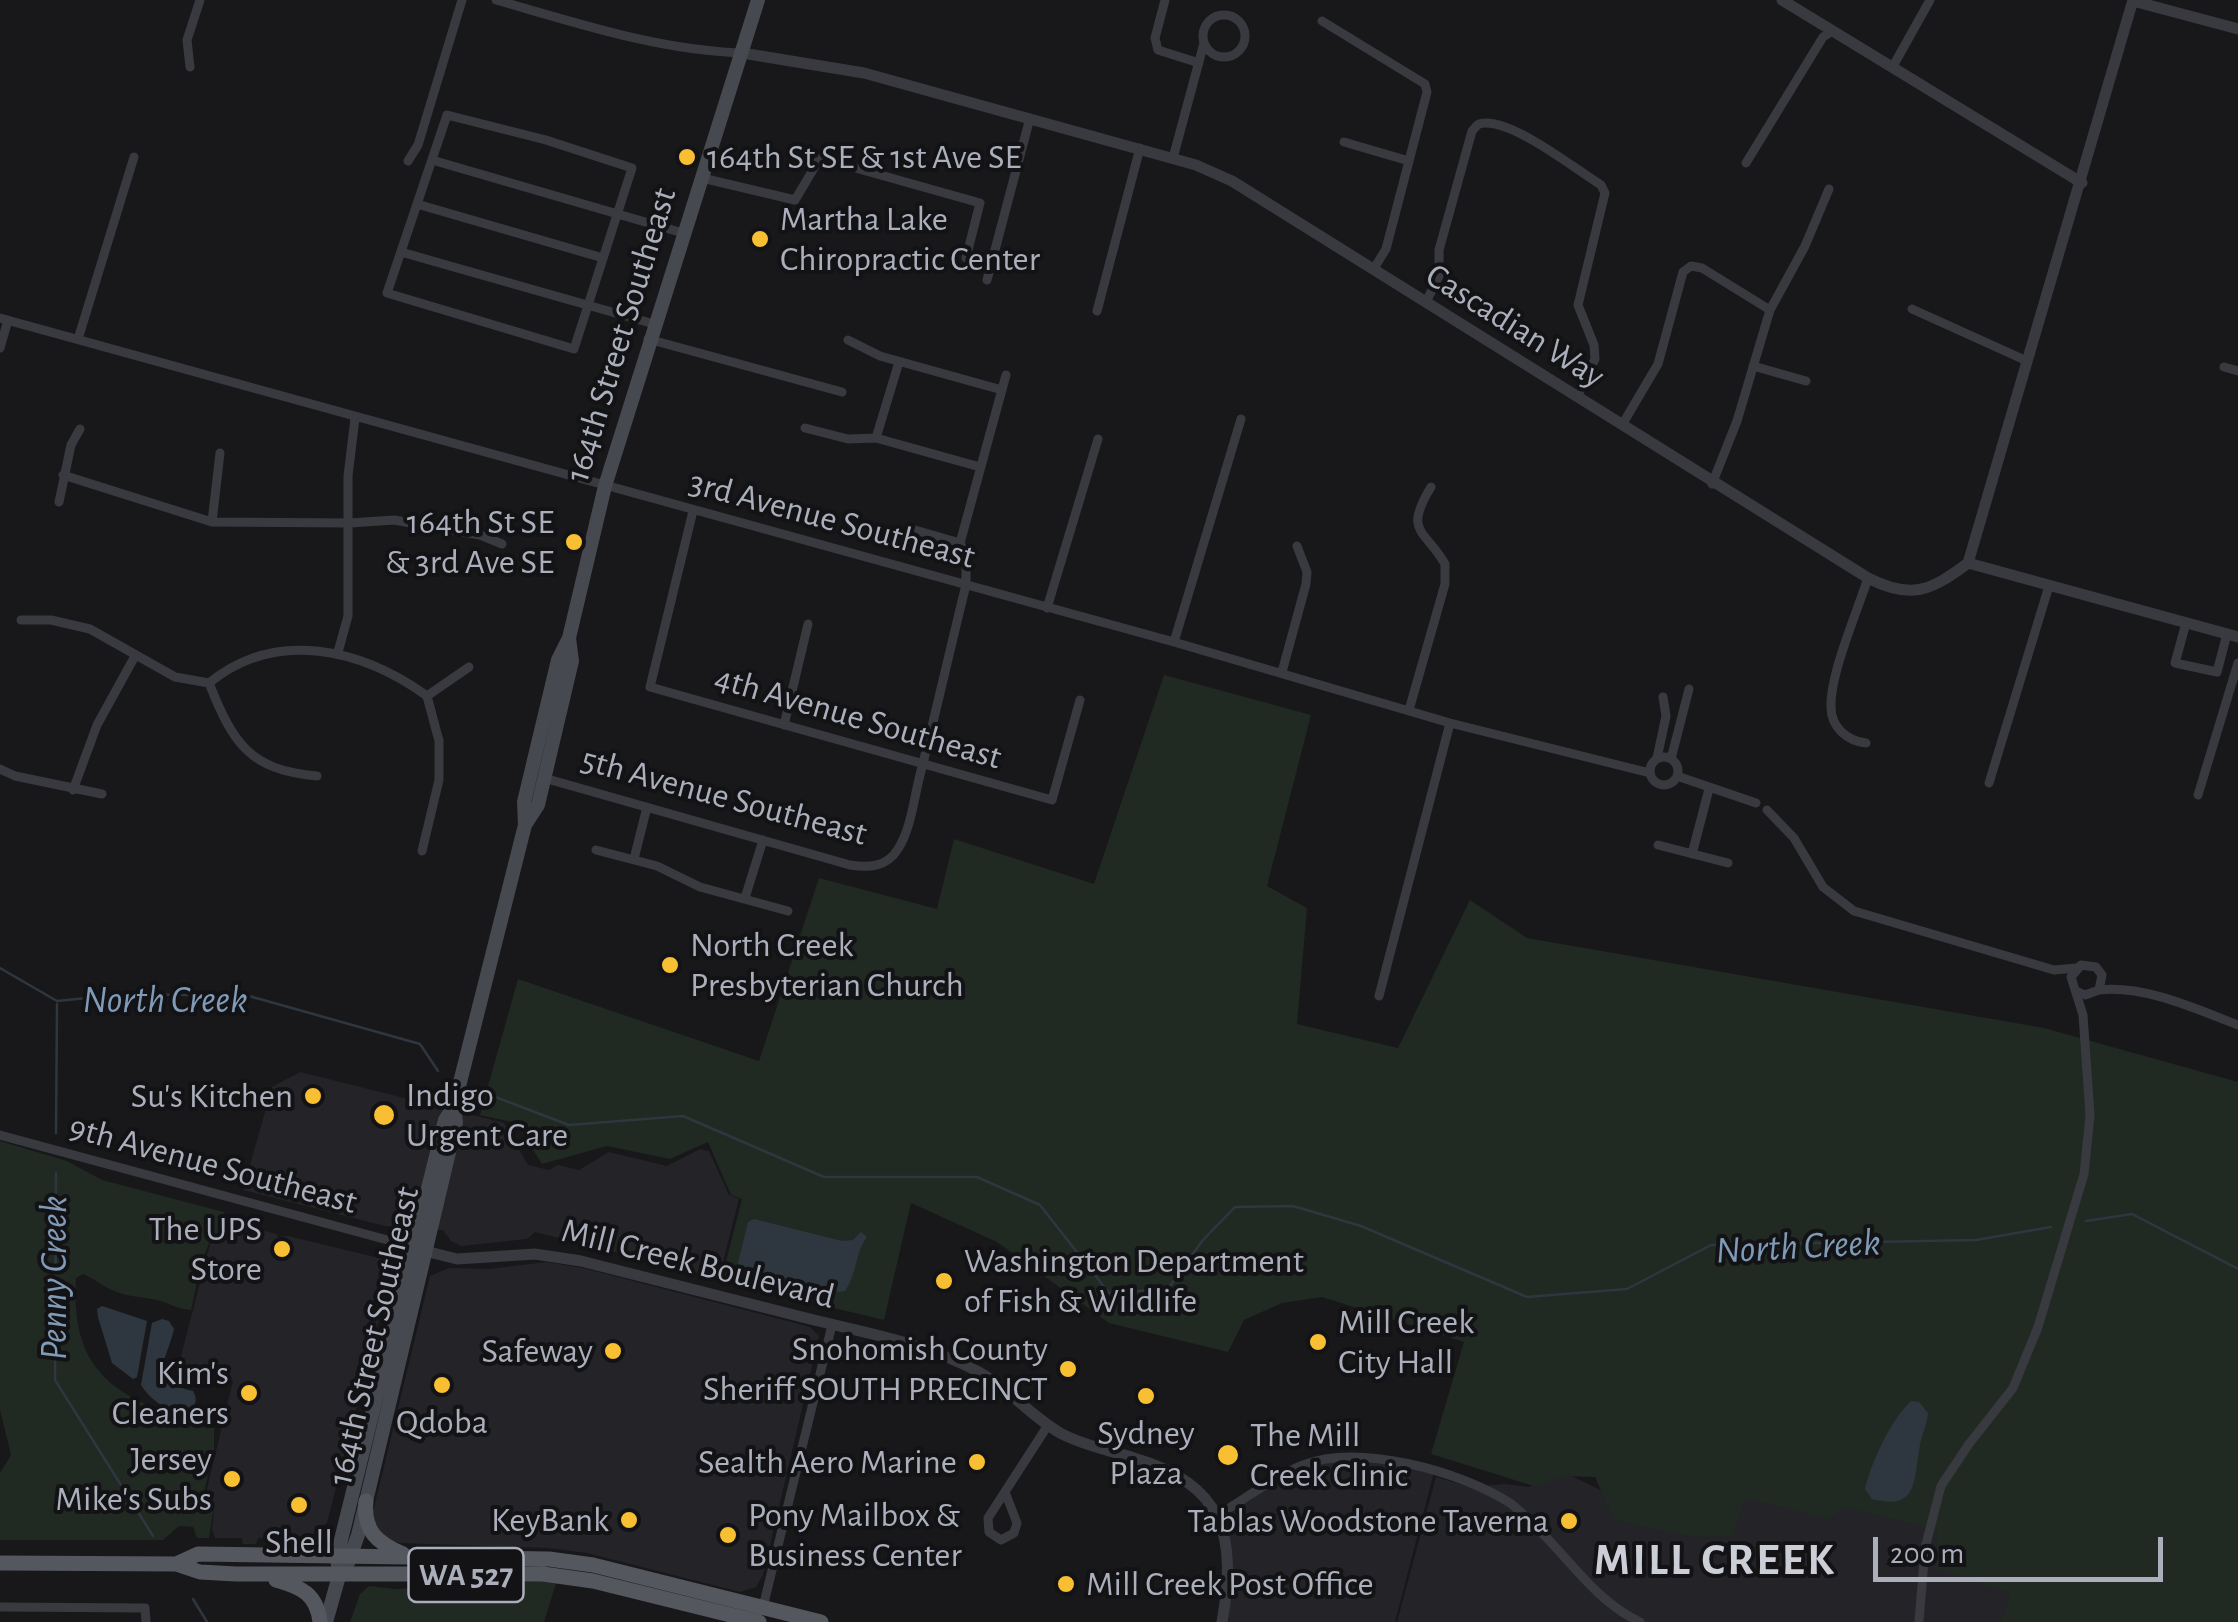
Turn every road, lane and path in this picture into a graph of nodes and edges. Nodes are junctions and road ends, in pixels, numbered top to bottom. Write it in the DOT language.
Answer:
graph roads {
  1 [pos="200,0"];
  2 [pos="462,0"];
  3 [pos="496,0"];
  4 [pos="758,0"];
  5 [pos="1165,0"];
  6 [pos="1782,0"];
  7 [pos="1930,0"];
  8 [pos="2132,0"];
  9 [pos="1322,21"];
  10 [pos="2238,29"];
  11 [pos="1832,30"];
  12 [pos="1204,43"];
  13 [pos="742,53"];
  14 [pos="1199,63"];
  15 [pos="190,67"];
  16 [pos="1892,68"];
  17 [pos="1030,118"];
  18 [pos="1344,142"];
  19 [pos="1140,148"];
  20 [pos="134,157"];
  21 [pos="1174,158"];
  22 [pos="432,160"];
  23 [pos="408,161"];
  24 [pos="1409,161"];
  25 [pos="1746,162"];
  26 [pos="701,178"];
  27 [pos="2082,183"];
  28 [pos="1830,189"];
  29 [pos="417,204"];
  30 [pos="618,213"];
  31 [pos="683,233"];
  32 [pos="401,252"];
  33 [pos="603,258"];
  34 [pos="966,258"];
  35 [pos="1374,270"];
  36 [pos="986,280"];
  37 [pos="1426,302"];
  38 [pos="588,304"];
  39 [pos="1912,309"];
  40 [pos="1770,310"];
  41 [pos="1097,311"];
  42 [pos="4,319"];
  43 [pos="651,332"];
  44 [pos="78,339"];
  45 [pos="848,340"];
  46 [pos="0,348"];
  47 [pos="2027,361"];
  48 [pos="899,362"];
  49 [pos="1753,366"];
  50 [pos="2224,367"];
  51 [pos="2238,371"];
  52 [pos="1006,375"];
  53 [pos="1806,381"];
  54 [pos="1002,390"];
  55 [pos="842,392"];
  56 [pos="1577,396"];
  57 [pos="355,418"];
  58 [pos="1241,420"];
  59 [pos="1622,425"];
  60 [pos="806,428"];
  61 [pos="80,429"];
  62 [pos="876,438"];
  63 [pos="1098,440"];
  64 [pos="220,454"];
  65 [pos="980,467"];
  66 [pos="63,476"];
  67 [pos="1712,484"];
  68 [pos="605,486"];
  69 [pos="1431,487"];
  70 [pos="59,502"];
  71 [pos="693,511"];
  72 [pos="212,522"];
  73 [pos="350,524"];
  74 [pos="916,530"];
  75 [pos="960,543"];
  76 [pos="502,544"];
  77 [pos="1297,546"];
  78 [pos="1968,563"];
  79 [pos="1868,578"];
  80 [pos="966,586"];
  81 [pos="2049,586"];
  82 [pos="1047,608"];
  83 [pos="21,620"];
  84 [pos="2186,623"];
  85 [pos="808,624"];
  86 [pos="2232,636"];
  87 [pos="569,638"];
  88 [pos="1174,642"];
  89 [pos="338,652"];
  90 [pos="135,656"];
  91 [pos="2238,663"];
  92 [pos="469,667"];
  93 [pos="1282,672"];
  94 [pos="209,684"];
  95 [pos="1689,689"];
  96 [pos="427,696"];
  97 [pos="1663,696"];
  98 [pos="1080,700"];
  99 [pos="1409,710"];
  100 [pos="1450,723"];
  101 [pos="784,725"];
  102 [pos="1866,743"];
  103 [pos="1657,758"];
  104 [pos="1671,759"];
  105 [pos="922,766"];
  106 [pos="0,768"];
  107 [pos="1650,773"];
  108 [pos="317,776"];
  109 [pos="1677,776"];
  110 [pos="544,778"];
  111 [pos="1989,784"];
  112 [pos="1708,788"];
  113 [pos="73,790"];
  114 [pos="102,794"];
  115 [pos="2198,794"];
  116 [pos="1756,803"];
  117 [pos="647,807"];
  118 [pos="1767,810"];
  119 [pos="526,825"];
  120 [pos="763,840"];
  121 [pos="1658,844"];
  122 [pos="596,850"];
  123 [pos="422,851"];
  124 [pos="1692,854"];
  125 [pos="634,859"];
  126 [pos="1728,863"];
  127 [pos="744,898"];
  128 [pos="788,911"];
  129 [pos="2076,968"];
  130 [pos="2054,970"];
  131 [pos="2100,970"];
  132 [pos="2119,988"];
  133 [pos="2074,989"];
  134 [pos="2097,992"];
  135 [pos="1379,996"];
  136 [pos="2083,1016"];
  137 [pos="2238,1025"];
  138 [pos="0,1134"];
  139 [pos="418,1249"];
  140 [pos="832,1325"];
  141 [pos="1048,1426"];
  142 [pos="1005,1492"];
  143 [pos="366,1501"];
  144 [pos="1216,1516"];
  145 [pos="345,1556"];
  146 [pos="412,1557"];
  147 [pos="0,1563"];
  148 [pos="176,1564"];
  149 [pos="258,1574"];
  150 [pos="339,1576"];
  151 [pos="0,1607"];
  152 [pos="761,1617"];
  153 [pos="146,1622"];
  154 [pos="323,1622"];
  155 [pos="792,1622"];
  156 [pos="821,1622"];
  157 [pos="1222,1622"];
  158 [pos="1640,1622"];
  159 [pos="1920,1622"];
  1 -- 15 [label="street"];
  2 -- 23 [label="street"];
  3 -- 13 [label="street"];
  4 -- 13 [label="main road, 164th Street Southeast"];
  5 -- 14 [label="street"];
  6 -- 11 [label="street"];
  7 -- 16 [label="street"];
  8 -- 10 [label="street"];
  8 -- 27 [label="street"];
  9 -- 24 [label="street"];
  11 -- 16 [label="street"];
  11 -- 25 [label="street"];
  12 -- 12 [label="street"];
  12 -- 14 [label="street"];
  13 -- 17 [label="street, Cascadian Way"];
  13 -- 26 [label="main road, 164th Street Southeast"];
  14 -- 21 [label="street"];
  16 -- 27 [label="street"];
  17 -- 19 [label="street, Cascadian Way"];
  17 -- 36 [label="street"];
  18 -- 24 [label="street"];
  19 -- 21 [label="street, Cascadian Way"];
  19 -- 41 [label="street"];
  20 -- 44 [label="street"];
  21 -- 35 [label="street, Cascadian Way"];
  22 -- 29 [label="street"];
  22 -- 30 [label="street"];
  22 -- 30 [label="street"];
  24 -- 35 [label="street"];
  26 -- 31 [label="main road, 164th Street Southeast"];
  26 -- 34 [label="street"];
  27 -- 47 [label="street"];
  28 -- 40 [label="street"];
  29 -- 32 [label="street"];
  29 -- 33 [label="street"];
  30 -- 31 [label="street"];
  30 -- 33 [label="street"];
  31 -- 43 [label="main road, 164th Street Southeast"];
  32 -- 38 [label="street"];
  32 -- 38 [label="street"];
  33 -- 38 [label="street"];
  35 -- 37 [label="street, Cascadian Way"];
  37 -- 56 [label="street, Cascadian Way"];
  37 -- 56 [label="street"];
  38 -- 43 [label="street"];
  39 -- 47 [label="street"];
  40 -- 49 [label="street"];
  40 -- 59 [label="street"];
  42 -- 44 [label="street, 3rd Avenue Southeast"];
  42 -- 46 [label="street"];
  43 -- 55 [label="street"];
  43 -- 68 [label="main road, 164th Street Southeast"];
  44 -- 57 [label="street, 3rd Avenue Southeast"];
  45 -- 48 [label="street"];
  47 -- 78 [label="street"];
  48 -- 54 [label="street"];
  48 -- 62 [label="street"];
  49 -- 53 [label="street"];
  49 -- 67 [label="street"];
  50 -- 51 [label="street"];
  52 -- 54 [label="street"];
  54 -- 65 [label="street"];
  56 -- 59 [label="street, Cascadian Way"];
  57 -- 68 [label="street, 3rd Avenue Southeast"];
  57 -- 73 [label="street"];
  58 -- 88 [label="street"];
  59 -- 67 [label="street, Cascadian Way"];
  60 -- 62 [label="street"];
  61 -- 66 [label="street"];
  62 -- 65 [label="street"];
  63 -- 82 [label="street"];
  64 -- 72 [label="street"];
  65 -- 75 [label="street"];
  66 -- 70 [label="street"];
  66 -- 72 [label="street"];
  67 -- 79 [label="street, Cascadian Way"];
  68 -- 71 [label="street, 3rd Avenue Southeast"];
  68 -- 87 [label="main road, 164th Street Southeast"];
  69 -- 99 [label="street"];
  71 -- 80 [label="street, 3rd Avenue Southeast"];
  71 -- 101 [label="street, 4th Avenue Southeast"];
  72 -- 73 [label="street"];
  73 -- 76 [label="street"];
  73 -- 89 [label="street"];
  74 -- 75 [label="street"];
  75 -- 80 [label="street"];
  77 -- 93 [label="street"];
  78 -- 79 [label="street, Cascadian Way"];
  78 -- 81 [label="street"];
  79 -- 102 [label="street"];
  80 -- 82 [label="street, 3rd Avenue Southeast"];
  80 -- 105 [label="street"];
  81 -- 84 [label="street"];
  81 -- 111 [label="street"];
  82 -- 88 [label="street, 3rd Avenue Southeast"];
  83 -- 90 [label="street"];
  84 -- 86 [label="street"];
  84 -- 86 [label="street"];
  85 -- 101 [label="street"];
  87 -- 110 [label="main road, 164th Street Southeast"];
  87 -- 119 [label="main road, 164th Street Southeast"];
  88 -- 93 [label="street, 3rd Avenue Southeast"];
  89 -- 94 [label="street"];
  89 -- 96 [label="street"];
  90 -- 94 [label="street"];
  90 -- 113 [label="street"];
  91 -- 115 [label="street"];
  92 -- 96 [label="street"];
  93 -- 99 [label="street, 3rd Avenue Southeast"];
  94 -- 108 [label="street"];
  95 -- 104 [label="street"];
  96 -- 123 [label="street"];
  97 -- 103 [label="street"];
  98 -- 105 [label="street, 4th Avenue Southeast"];
  99 -- 100 [label="street, 3rd Avenue Southeast"];
  100 -- 107 [label="street, 3rd Avenue Southeast"];
  100 -- 135 [label="street"];
  101 -- 105 [label="street, 4th Avenue Southeast"];
  103 -- 104 [label="street"];
  103 -- 107 [label="street"];
  104 -- 109 [label="street"];
  105 -- 120 [label="street, 5th Avenue Southeast"];
  106 -- 113 [label="street"];
  107 -- 109 [label="street"];
  109 -- 112 [label="street"];
  110 -- 117 [label="street, 5th Avenue Southeast"];
  110 -- 119 [label="main road, 164th Street Southeast"];
  112 -- 116 [label="street"];
  112 -- 124 [label="street"];
  113 -- 114 [label="street"];
  117 -- 120 [label="street, 5th Avenue Southeast"];
  117 -- 125 [label="street"];
  118 -- 130 [label="street"];
  119 -- 139 [label="main road, 164th Street Southeast"];
  120 -- 127 [label="street"];
  121 -- 124 [label="street"];
  122 -- 125 [label="street"];
  124 -- 126 [label="street"];
  125 -- 127 [label="street"];
  127 -- 128 [label="street"];
  129 -- 130 [label="street"];
  129 -- 131 [label="street"];
  129 -- 133 [label="street"];
  130 -- 133 [label="street"];
  131 -- 132 [label="street"];
  131 -- 134 [label="street"];
  132 -- 134 [label="street"];
  132 -- 137 [label="street"];
  133 -- 134 [label="street"];
  133 -- 136 [label="street"];
  134 -- 136 [label="street"];
  136 -- 159 [label="street"];
  138 -- 139 [label="street, 9th Avenue Southeast"];
  139 -- 140 [label="street, Mill Creek Boulevard"];
  139 -- 143 [label="main road, 164th Street Southeast"];
  139 -- 145 [label="main road, 164th Street Southeast"];
  140 -- 141 [label="street, Mill Creek Boulevard"];
  140 -- 152 [label="street"];
  141 -- 142 [label="street"];
  141 -- 144 [label="street, Mill Creek Boulevard"];
  142 -- 142 [label="street"];
  143 -- 145 [label="main road, 164th Street Southeast"];
  143 -- 146 [label="main road"];
  144 -- 157 [label="street, Mill Creek Boulevard"];
  144 -- 158 [label="street"];
  145 -- 146 [label="main road, WA 527"];
  145 -- 148 [label="main road, WA 527"];
  145 -- 150 [label="main road"];
  146 -- 152 [label="main road, WA 527"];
  147 -- 148 [label="main road, WA 527"];
  148 -- 149 [label="main road, WA 527"];
  149 -- 150 [label="main road, WA 527"];
  149 -- 154 [label="main road"];
  150 -- 152 [label="main road, WA 527"];
  150 -- 154 [label="main road"];
  151 -- 153 [label="street"];
  152 -- 155 [label="main road"];
  152 -- 156 [label="main road, WA 527"];
}
